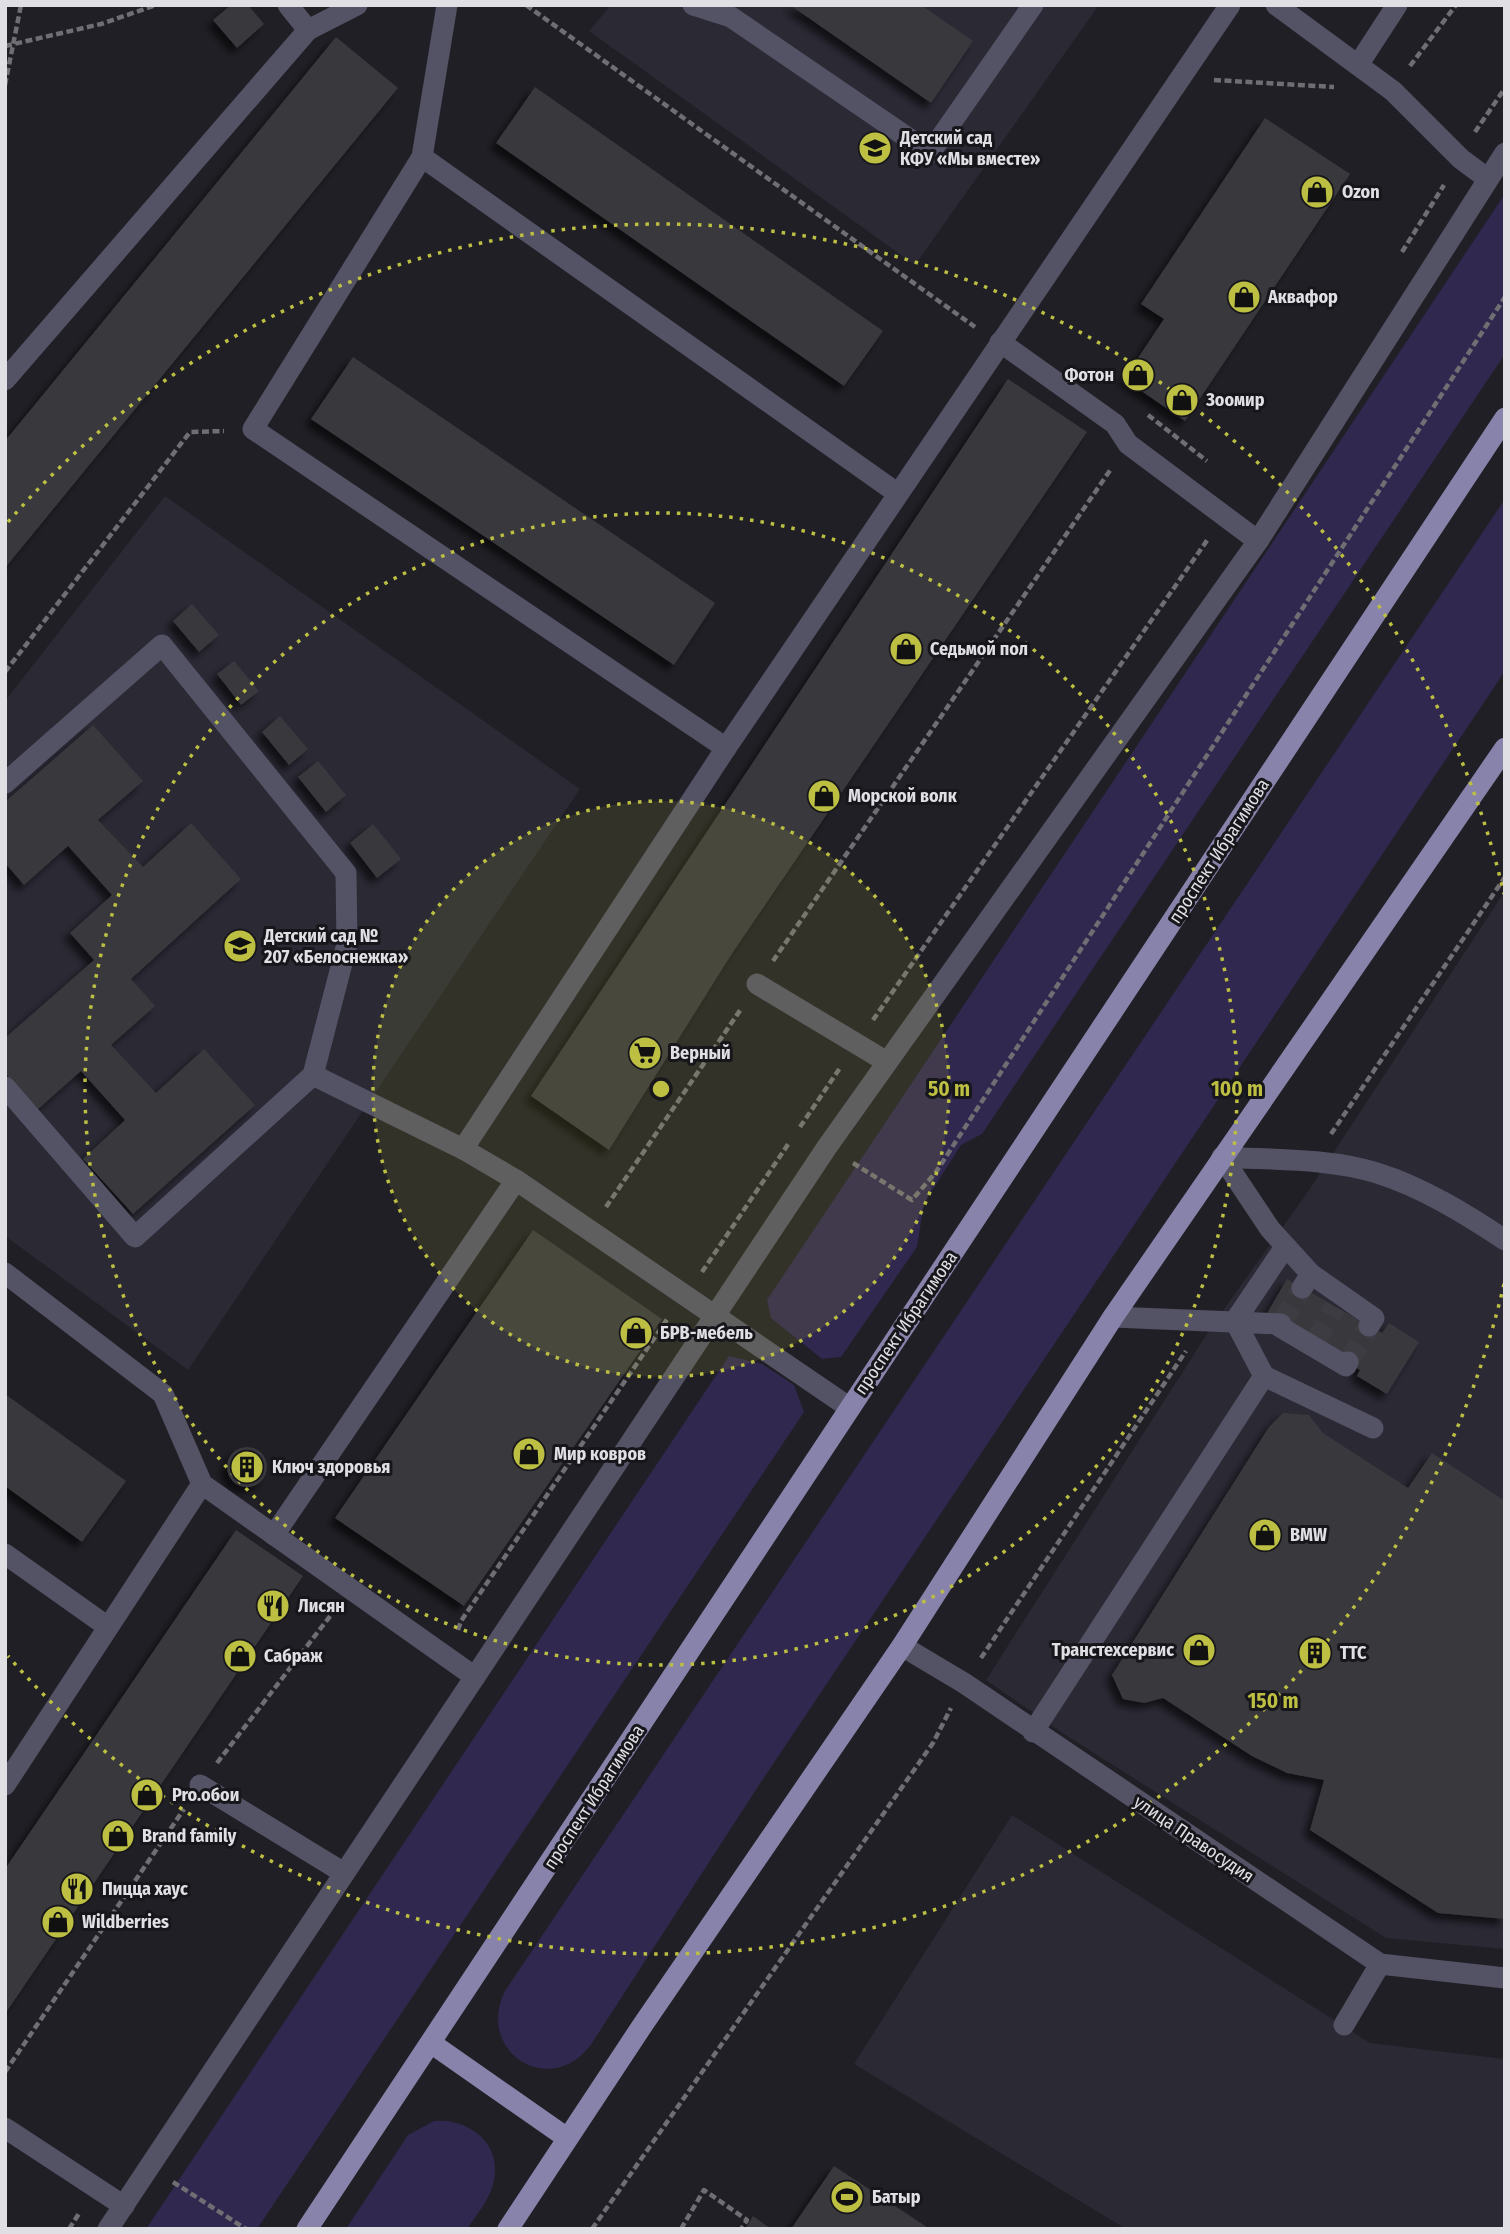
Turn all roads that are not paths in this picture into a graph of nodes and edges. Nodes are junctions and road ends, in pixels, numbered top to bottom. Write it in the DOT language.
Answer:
graph roads {
  1 [pos="288,5"];
  2 [pos="357,5"];
  3 [pos="447,5"];
  4 [pos="693,5"];
  5 [pos="1032,5"];
  6 [pos="1230,5"];
  7 [pos="1276,5"];
  8 [pos="1397,5"];
  9 [pos="308,30"];
  10 [pos="1358,65"];
  11 [pos="1505,153"];
  12 [pos="422,157"];
  13 [pos="1488,179"];
  14 [pos="1000,342"];
  15 [pos="5,380"];
  16 [pos="1505,418"];
  17 [pos="897,493"];
  18 [pos="1258,541"];
  19 [pos="726,748"];
  20 [pos="1505,748"];
  21 [pos="5,783"];
  22 [pos="757,984"];
  23 [pos="887,1062"];
  24 [pos="313,1075"];
  25 [pos="5,1087"];
  26 [pos="463,1149"];
  27 [pos="1222,1157"];
  28 [pos="516,1180"];
  29 [pos="1505,1240"];
  30 [pos="1285,1247"];
  31 [pos="5,1273"];
  32 [pos="713,1315"];
  33 [pos="1113,1317"];
  34 [pos="1235,1321"];
  35 [pos="1369,1326"];
  36 [pos="1348,1362"];
  37 [pos="1264,1376"];
  38 [pos="850,1408"];
  39 [pos="1373,1428"];
  40 [pos="202,1484"];
  41 [pos="274,1535"];
  42 [pos="5,1554"];
  43 [pos="108,1627"];
  44 [pos="902,1646"];
  45 [pos="475,1677"];
  46 [pos="1033,1732"];
  47 [pos="5,1785"];
  48 [pos="200,1785"];
  49 [pos="344,1873"];
  50 [pos="1380,1964"];
  51 [pos="1505,1978"];
  52 [pos="1344,2025"];
  53 [pos="431,2043"];
  54 [pos="5,2128"];
  55 [pos="568,2138"];
  56 [pos="124,2206"];
  57 [pos="108,2229"];
  58 [pos="307,2229"];
  59 [pos="508,2229"];
  1 -- 9 [label="street"];
  2 -- 9 [label="street"];
  3 -- 12 [label="street"];
  4 -- 5 [label="street"];
  6 -- 14 [label="street"];
  7 -- 10 [label="street"];
  8 -- 10 [label="street"];
  9 -- 15 [label="street"];
  10 -- 13 [label="street"];
  11 -- 13 [label="street"];
  12 -- 17 [label="street"];
  12 -- 19 [label="street"];
  13 -- 18 [label="street"];
  14 -- 17 [label="street"];
  14 -- 18 [label="street"];
  16 -- 38 [label="main road, проспект Ибрагимова"];
  17 -- 19 [label="street"];
  18 -- 23 [label="street"];
  19 -- 26 [label="street"];
  20 -- 27 [label="main road"];
  21 -- 24 [label="street"];
  22 -- 23 [label="street"];
  23 -- 32 [label="street"];
  24 -- 25 [label="street"];
  24 -- 26 [label="street"];
  26 -- 28 [label="street"];
  27 -- 29 [label="street"];
  27 -- 30 [label="street"];
  27 -- 33 [label="main road"];
  28 -- 32 [label="street"];
  28 -- 41 [label="street"];
  30 -- 34 [label="street"];
  30 -- 35 [label="street"];
  31 -- 40 [label="street"];
  32 -- 38 [label="street"];
  32 -- 45 [label="street"];
  33 -- 34 [label="street"];
  33 -- 44 [label="main road"];
  34 -- 36 [label="street"];
  34 -- 37 [label="street"];
  37 -- 39 [label="street"];
  37 -- 46 [label="street"];
  38 -- 53 [label="main road, проспект Ибрагимова"];
  40 -- 41 [label="street"];
  40 -- 43 [label="street"];
  41 -- 45 [label="street"];
  42 -- 43 [label="street"];
  43 -- 47 [label="street"];
  44 -- 46 [label="street, улица Правосудия"];
  44 -- 55 [label="main road"];
  45 -- 49 [label="street"];
  46 -- 50 [label="street, улица Правосудия"];
  48 -- 49 [label="street"];
  49 -- 56 [label="street"];
  50 -- 51 [label="street, улица Правосудия"];
  50 -- 52 [label="street"];
  53 -- 55 [label="main road"];
  53 -- 58 [label="main road, проспект Ибрагимова"];
  54 -- 56 [label="street"];
  55 -- 59 [label="main road"];
  56 -- 57 [label="street"];
}
